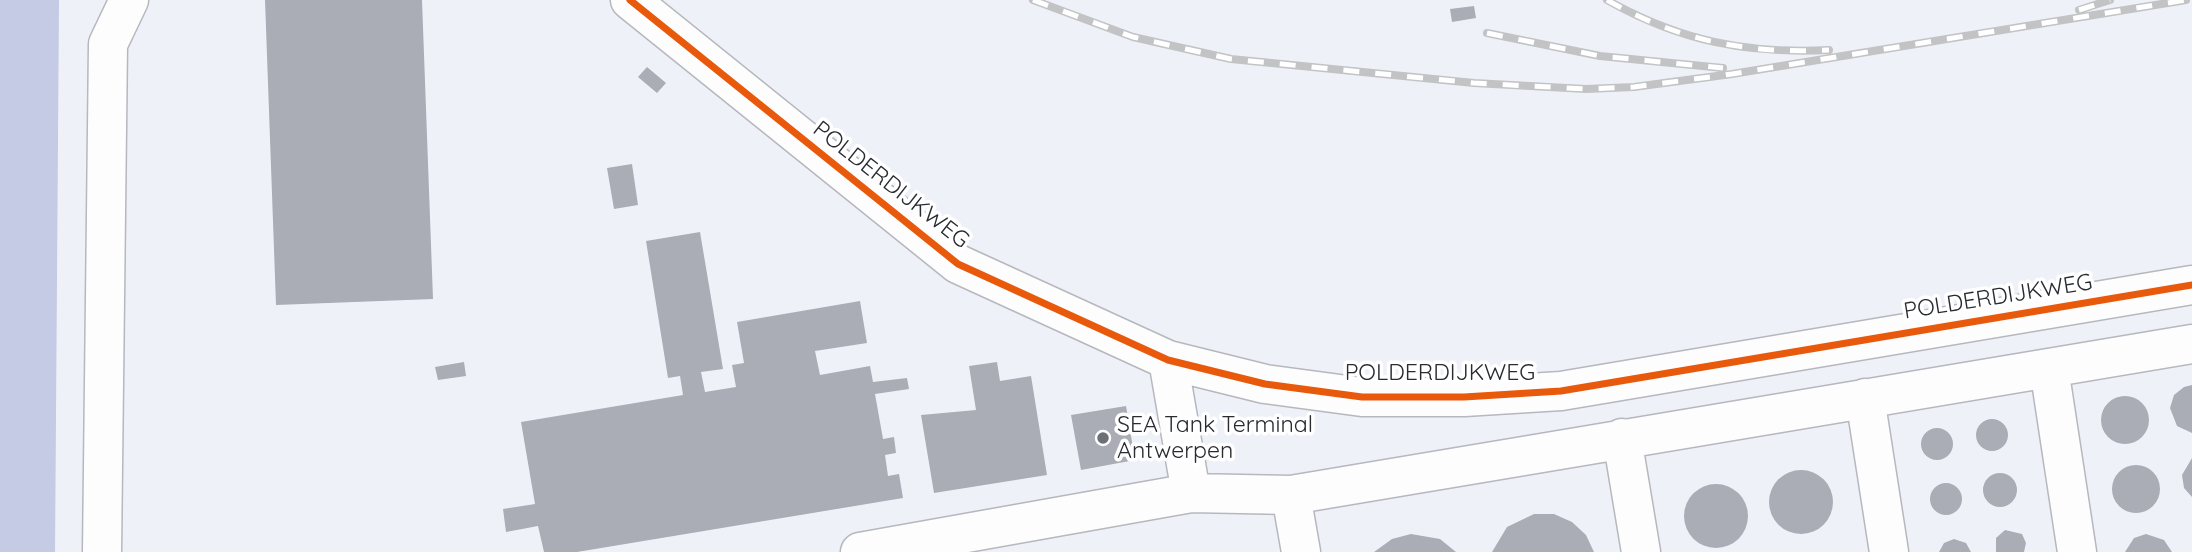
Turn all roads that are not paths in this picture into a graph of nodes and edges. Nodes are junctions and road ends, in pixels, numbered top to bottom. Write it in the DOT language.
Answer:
graph roads {
  1 [pos="129,0"];
  2 [pos="630,0"];
  3 [pos="2192,285"];
  4 [pos="2192,344"];
  5 [pos="1168,360"];
  6 [pos="2049,368"];
  7 [pos="1866,398"];
  8 [pos="1622,438"];
  9 [pos="1191,493"];
  10 [pos="1291,495"];
  11 [pos="102,552"];
  12 [pos="860,552"];
  13 [pos="1301,552"];
  14 [pos="1641,552"];
  15 [pos="1889,552"];
  16 [pos="2077,552"];
  1 -- 11 [label="street"];
  2 -- 5 [label="street, POLDERDIJKWEG"];
  3 -- 5 [label="street, POLDERDIJKWEG"];
  4 -- 6 [label="street"];
  5 -- 9 [label="street"];
  6 -- 7 [label="street"];
  6 -- 16 [label="street"];
  7 -- 8 [label="street"];
  7 -- 15 [label="street"];
  8 -- 10 [label="street"];
  8 -- 14 [label="street"];
  9 -- 10 [label="street"];
  9 -- 12 [label="street"];
  10 -- 13 [label="street"];
}
